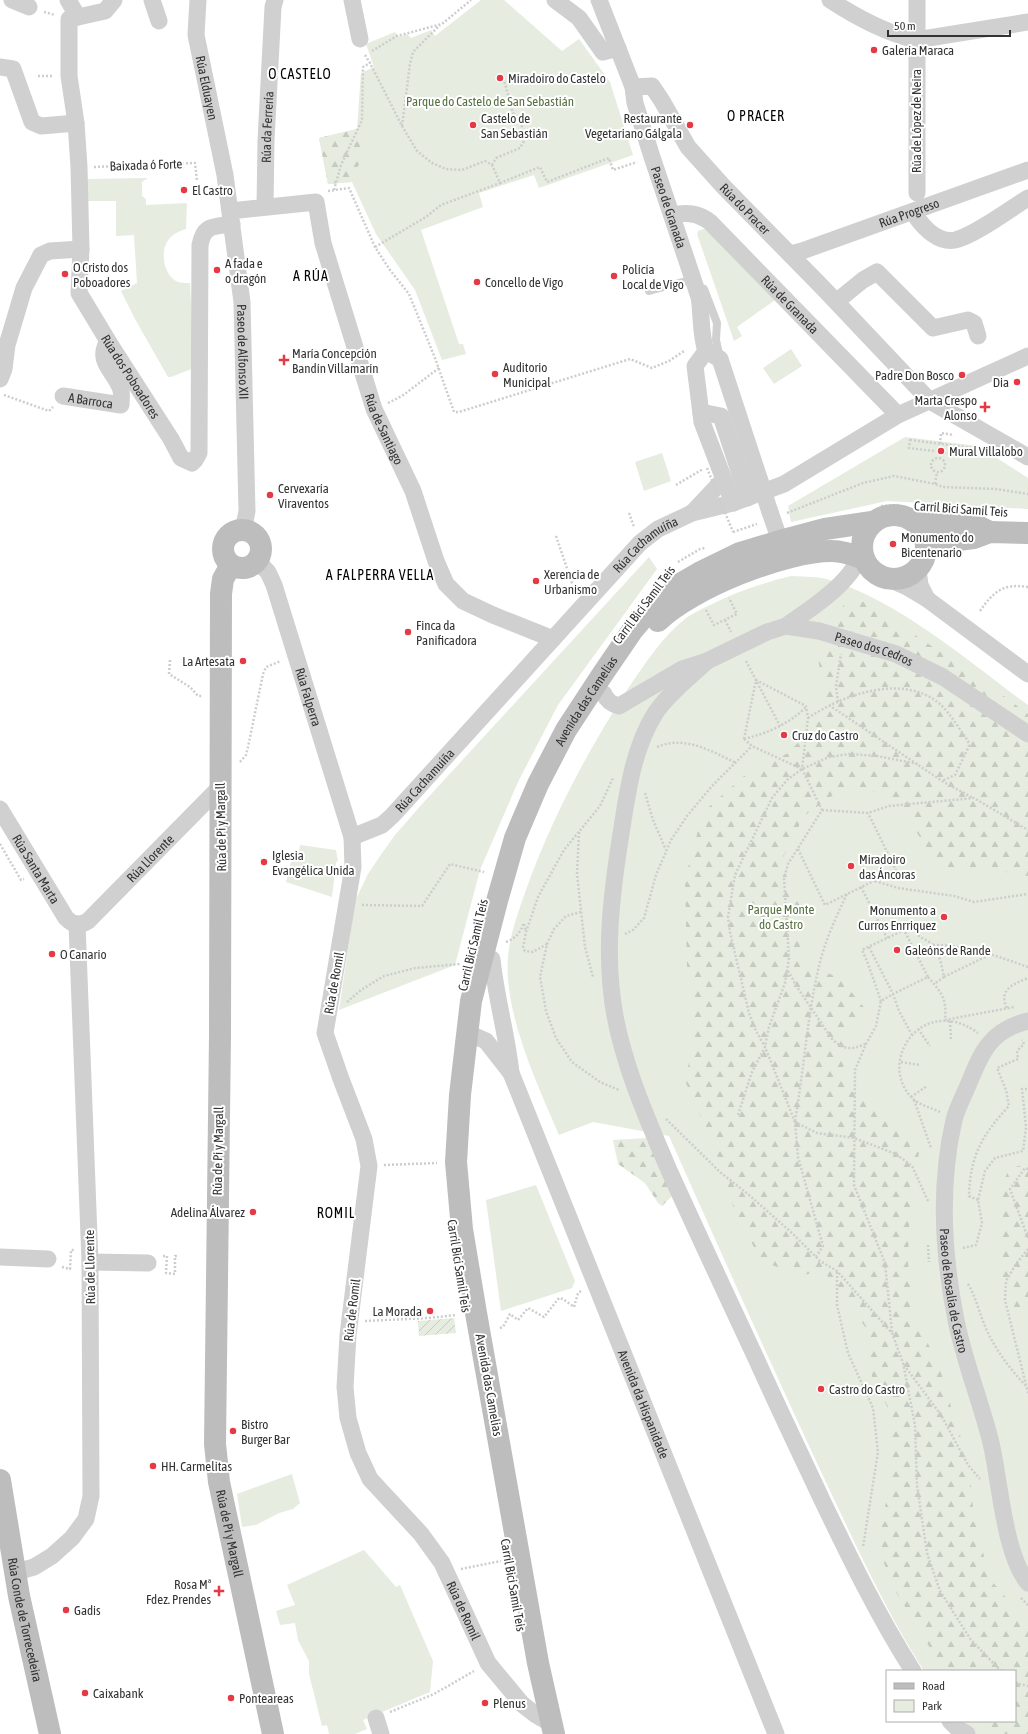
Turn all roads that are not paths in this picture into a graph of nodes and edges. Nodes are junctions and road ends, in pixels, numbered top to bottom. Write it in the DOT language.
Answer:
graph roads {
  1 [pos="12,0"];
  2 [pos="68,0"];
  3 [pos="114,0"];
  4 [pos="152,0"];
  5 [pos="198,0"];
  6 [pos="275,0"];
  7 [pos="352,0"];
  8 [pos="555,0"];
  9 [pos="599,0"];
  10 [pos="830,0"];
  11 [pos="917,0"];
  12 [pos="29,7"];
  13 [pos="73,18"];
  14 [pos="160,21"];
  15 [pos="1028,22"];
  16 [pos="360,39"];
  17 [pos="916,40"];
  18 [pos="618,48"];
  19 [pos="0,67"];
  20 [pos="633,87"];
  21 [pos="76,124"];
  22 [pos="1028,170"];
  23 [pos="225,175"];
  24 [pos="917,193"];
  25 [pos="1028,198"];
  26 [pos="265,206"];
  27 [pos="676,214"];
  28 [pos="231,218"];
  29 [pos="917,218"];
  30 [pos="81,249"];
  31 [pos="790,254"];
  32 [pos="697,278"];
  33 [pos="649,291"];
  34 [pos="842,297"];
  35 [pos="978,336"];
  36 [pos="108,341"];
  37 [pos="713,355"];
  38 [pos="1028,356"];
  39 [pos="0,379"];
  40 [pos="63,396"];
  41 [pos="930,401"];
  42 [pos="701,412"];
  43 [pos="898,415"];
  44 [pos="1028,457"];
  45 [pos="724,479"];
  46 [pos="741,501"];
  47 [pos="908,512"];
  48 [pos="692,513"];
  49 [pos="874,514"];
  50 [pos="243,531"];
  51 [pos="990,532"];
  52 [pos="1028,533"];
  53 [pos="780,541"];
  54 [pos="926,548"];
  55 [pos="862,556"];
  56 [pos="257,561"];
  57 [pos="231,565"];
  58 [pos="918,569"];
  59 [pos="887,578"];
  60 [pos="927,599"];
  61 [pos="786,626"];
  62 [pos="553,640"];
  63 [pos="707,661"];
  64 [pos="1028,674"];
  65 [pos="604,694"];
  66 [pos="1028,734"];
  67 [pos="220,782"];
  68 [pos="0,809"];
  69 [pos="352,837"];
  70 [pos="77,924"];
  71 [pos="492,959"];
  72 [pos="1024,1014"];
  73 [pos="468,1033"];
  74 [pos="511,1074"];
  75 [pos="0,1257"];
  76 [pos="48,1259"];
  77 [pos="154,1259"];
  78 [pos="90,1262"];
  79 [pos="0,1480"];
  80 [pos="16,1572"];
  81 [pos="1028,1583"];
  82 [pos="912,1670"];
  83 [pos="381,1716"];
  84 [pos="554,1729"];
  85 [pos="50,1734"];
  86 [pos="273,1734"];
  87 [pos="381,1734"];
  88 [pos="776,1734"];
  1 -- 12 [label="street"];
  2 -- 13 [label="street"];
  3 -- 13 [label="street"];
  4 -- 14 [label="street"];
  5 -- 23 [label="street, Rúa Elduayen"];
  6 -- 26 [label="street, Rúa da Ferrería"];
  7 -- 16 [label="street"];
  8 -- 18 [label="street"];
  9 -- 18 [label="street"];
  10 -- 17 [label="street"];
  11 -- 17 [label="street, Rúa de López de Neira"];
  13 -- 21 [label="street, Rúa dos Poboadores"];
  15 -- 17 [label="street"];
  17 -- 24 [label="street, Rúa de López de Neira"];
  18 -- 20 [label="street"];
  19 -- 21 [label="street"];
  20 -- 27 [label="street, Paseo de Granada"];
  20 -- 31 [label="street, Rúa do Pracer"];
  21 -- 30 [label="street, Rúa dos Poboadores"];
  22 -- 31 [label="street, Rúa Progreso"];
  23 -- 28 [label="street, Paseo de Alfonso XII"];
  25 -- 29 [label="street"];
  26 -- 28 [label="street"];
  26 -- 62 [label="street, Rúa de Santiago"];
  27 -- 32 [label="street, Paseo de Granada"];
  27 -- 43 [label="street, Rúa de Granada"];
  28 -- 36 [label="street, Rúa dos Poboadores"];
  28 -- 50 [label="street, Paseo de Alfonso XII"];
  30 -- 36 [label="street, Rúa dos Poboadores"];
  30 -- 39 [label="street"];
  31 -- 41 [label="street, Rúa do Pracer"];
  32 -- 33 [label="lane"];
  32 -- 37 [label="street, Paseo de Granada"];
  34 -- 35 [label="street"];
  36 -- 40 [label="street, A Barroca"];
  37 -- 42 [label="street"];
  37 -- 53 [label="street, Paseo de Granada, bridge"];
  38 -- 41 [label="street, Rúa Cachamuíña"];
  41 -- 43 [label="street, Rúa Cachamuíña"];
  41 -- 44 [label="street, Rúa do Pracer"];
  42 -- 45 [label="street"];
  42 -- 46 [label="street"];
  43 -- 46 [label="street, Rúa Cachamuíña"];
  45 -- 46 [label="street"];
  45 -- 48 [label="street"];
  46 -- 48 [label="street, Rúa Cachamuíña"];
  47 -- 49 [label="main road"];
  47 -- 51 [label="main road"];
  47 -- 54 [label="main road"];
  48 -- 62 [label="street, Rúa Cachamuíña"];
  49 -- 53 [label="main road, Avenida das Camelias"];
  49 -- 55 [label="main road"];
  50 -- 56 [label="main road"];
  50 -- 57 [label="main road"];
  51 -- 52 [label="main road"];
  51 -- 54 [label="main road"];
  53 -- 73 [label="main road, Avenida das Camelias"];
  54 -- 58 [label="main road"];
  55 -- 59 [label="main road"];
  55 -- 61 [label="street"];
  55 -- 65 [label="main road, Avenida das Camelias"];
  56 -- 57 [label="main road"];
  56 -- 69 [label="street, Rúa Falperra"];
  57 -- 67 [label="main road, Rúa de Pi y Margall"];
  58 -- 59 [label="main road"];
  58 -- 60 [label="street"];
  59 -- 60 [label="street"];
  60 -- 64 [label="street"];
  61 -- 63 [label="street, Paseo dos Cedros"];
  61 -- 66 [label="street, Paseo dos Cedros"];
  62 -- 69 [label="street, Rúa Cachamuíña"];
  63 -- 65 [label="street"];
  63 -- 82 [label="street"];
  65 -- 71 [label="main road, Avenida das Camelias"];
  67 -- 70 [label="street, Rúa Llorente"];
  67 -- 86 [label="main road, Rúa de Pi y Margall"];
  68 -- 70 [label="street, Rúa Santa Marta"];
  69 -- 84 [label="street, Rúa de Romil"];
  70 -- 78 [label="street, Rúa de Llorente"];
  71 -- 73 [label="main road, Avenida das Camelias"];
  71 -- 74 [label="street, Avenida da Hispanidade"];
  72 -- 81 [label="street, Paseo de Rosalía de Castro"];
  73 -- 74 [label="street, Avenida da Hispanidade"];
  73 -- 84 [label="main road, Avenida das Camelias"];
  74 -- 88 [label="street, Avenida da Hispanidade"];
  75 -- 76 [label="street"];
  77 -- 78 [label="street"];
  78 -- 80 [label="street, Rúa de Llorente"];
  79 -- 80 [label="main road, Rúa Conde de Torrecedeira"];
  80 -- 85 [label="main road, Rúa Conde de Torrecedeira"];
  83 -- 87 [label="street"];
}
